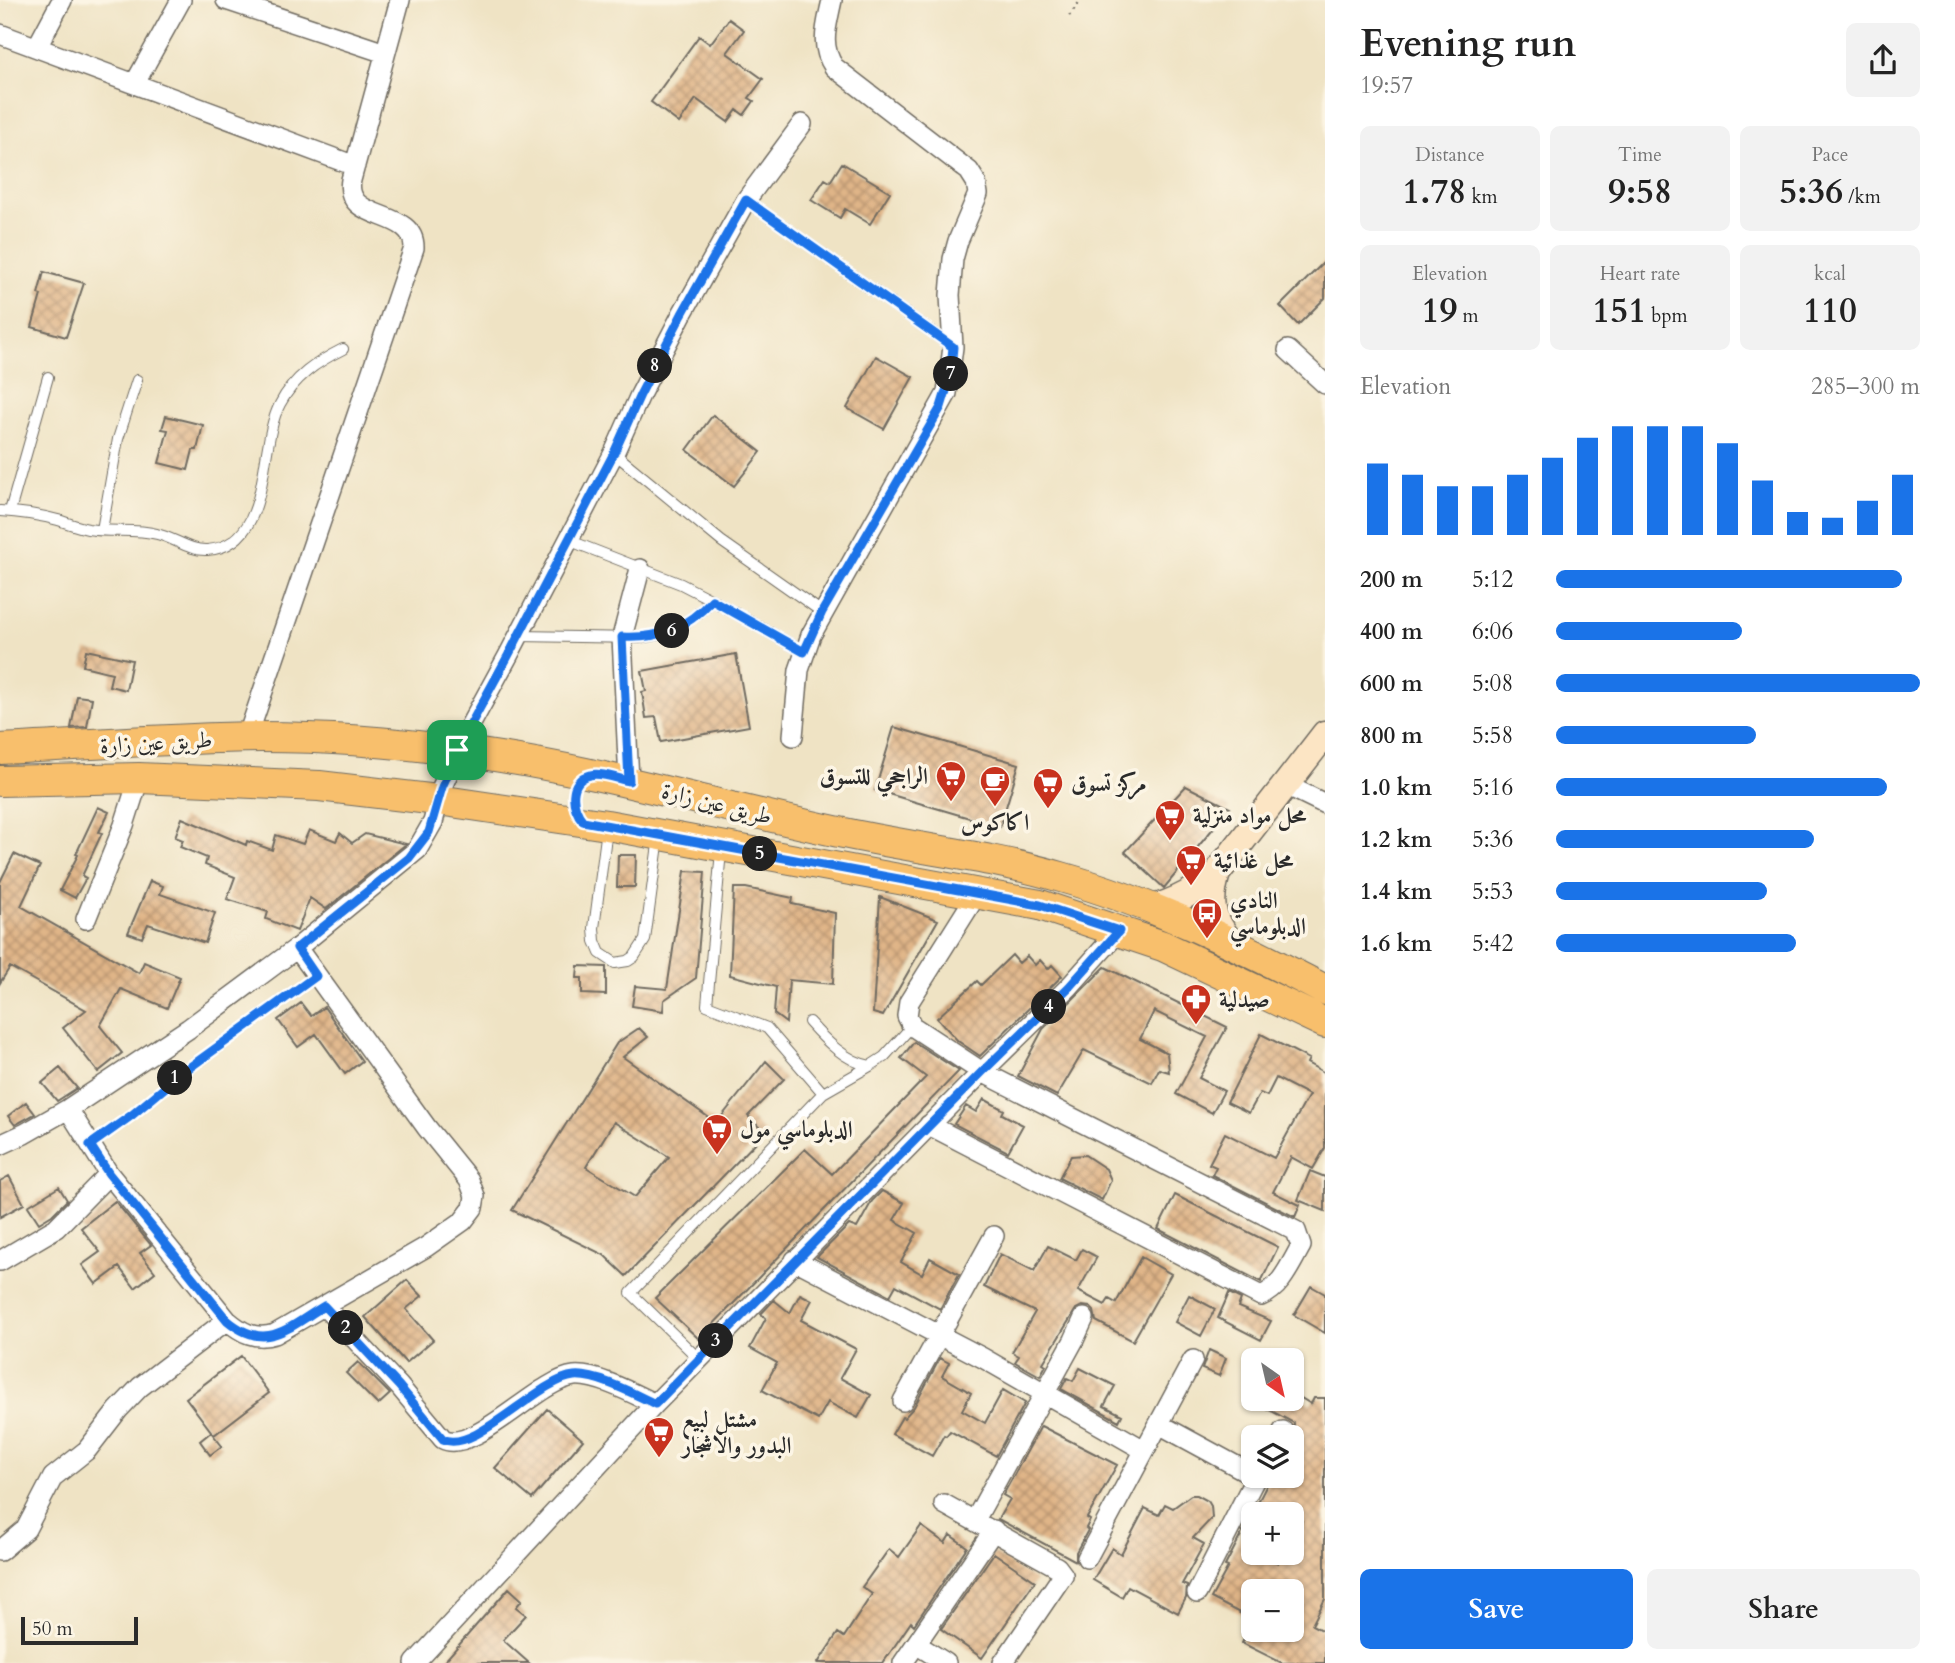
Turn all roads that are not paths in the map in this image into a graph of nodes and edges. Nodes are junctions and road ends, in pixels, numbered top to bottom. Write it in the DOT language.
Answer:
graph roads {
  1 [pos="62,0"];
  2 [pos="181,0"];
  3 [pos="226,0"];
  4 [pos="400,0"];
  5 [pos="832,0"];
  6 [pos="0,34"];
  7 [pos="37,47"];
  8 [pos="386,53"];
  9 [pos="135,83"];
  10 [pos="802,124"];
  11 [pos="355,166"];
  12 [pos="746,200"];
  13 [pos="953,347"];
  14 [pos="343,349"];
  15 [pos="1288,350"];
  16 [pos="48,377"];
  17 [pos="137,380"];
  18 [pos="1325,384"];
  19 [pos="614,453"];
  20 [pos="5,511"];
  21 [pos="102,530"];
  22 [pos="568,540"];
  23 [pos="640,569"];
  24 [pos="712,600"];
  25 [pos="822,612"];
  26 [pos="519,635"];
  27 [pos="622,637"];
  28 [pos="804,652"];
  29 [pos="1325,734"];
  30 [pos="793,736"];
  31 [pos="247,738"];
  32 [pos="0,749"];
  33 [pos="457,750"];
  34 [pos="592,774"];
  35 [pos="139,778"];
  36 [pos="0,781"];
  37 [pos="629,781"];
  38 [pos="1284,784"];
  39 [pos="438,800"];
  40 [pos="1325,804"];
  41 [pos="595,823"];
  42 [pos="659,835"];
  43 [pos="722,846"];
  44 [pos="1217,873"];
  45 [pos="977,894"];
  46 [pos="1150,909"];
  47 [pos="86,919"];
  48 [pos="1119,931"];
  49 [pos="1231,943"];
  50 [pos="297,948"];
  51 [pos="1325,990"];
  52 [pos="809,1022"];
  53 [pos="1325,1023"];
  54 [pos="912,1026"];
  55 [pos="870,1066"];
  56 [pos="982,1072"];
  57 [pos="823,1093"];
  58 [pos="68,1109"];
  59 [pos="929,1125"];
  60 [pos="0,1145"];
  61 [pos="109,1174"];
  62 [pos="994,1236"];
  63 [pos="795,1260"];
  64 [pos="0,1261"];
  65 [pos="324,1306"];
  66 [pos="1084,1318"];
  67 [pos="227,1320"];
  68 [pos="940,1335"];
  69 [pos="699,1359"];
  70 [pos="1193,1360"];
  71 [pos="1044,1393"];
  72 [pos="903,1401"];
  73 [pos="655,1404"];
  74 [pos="1159,1424"];
  75 [pos="1144,1450"];
  76 [pos="1241,1468"];
  77 [pos="1248,1488"];
  78 [pos="944,1504"];
  79 [pos="975,1520"];
  80 [pos="993,1530"];
  81 [pos="0,1551"];
  82 [pos="1087,1558"];
  83 [pos="1196,1593"];
  84 [pos="916,1644"];
  85 [pos="415,1663"];
  86 [pos="903,1663"];
  87 [pos="946,1663"];
  88 [pos="1003,1663"];
  1 -- 7 [label="street"];
  2 -- 9 [label="street"];
  3 -- 8 [label="street"];
  4 -- 8 [label="street"];
  5 -- 13 [label="street"];
  6 -- 7 [label="street"];
  7 -- 9 [label="street"];
  8 -- 11 [label="street"];
  9 -- 11 [label="street"];
  10 -- 12 [label="street"];
  11 -- 31 [label="street"];
  12 -- 13 [label="lane"];
  12 -- 19 [label="street"];
  13 -- 25 [label="street"];
  14 -- 21 [label="lane"];
  15 -- 18 [label="street"];
  16 -- 20 [label="lane"];
  17 -- 21 [label="lane"];
  19 -- 22 [label="street"];
  19 -- 25 [label="lane"];
  20 -- 21 [label="lane"];
  22 -- 23 [label="lane"];
  22 -- 26 [label="street"];
  23 -- 24 [label="lane"];
  23 -- 27 [label="street"];
  24 -- 27 [label="lane"];
  24 -- 28 [label="lane"];
  25 -- 28 [label="street"];
  26 -- 27 [label="lane"];
  26 -- 33 [label="street"];
  27 -- 37 [label="street"];
  28 -- 30 [label="street"];
  29 -- 38 [label="main road"];
  31 -- 32 [label="main road, طريق عين زارة"];
  31 -- 33 [label="main road, طريق عين زارة"];
  33 -- 34 [label="main road, طريق عين زارة"];
  33 -- 39 [label="street"];
  34 -- 37 [label="main road, طريق عين زارة"];
  34 -- 41 [label="main road"];
  35 -- 36 [label="main road, طريق عين زارة"];
  35 -- 39 [label="main road, طريق عين زارة"];
  35 -- 47 [label="street"];
  37 -- 46 [label="main road, طريق عين زارة"];
  38 -- 40 [label="street"];
  38 -- 44 [label="main road"];
  39 -- 41 [label="main road, طريق عين زارة"];
  39 -- 50 [label="street"];
  41 -- 42 [label="main road, طريق عين زارة"];
  41 -- 42 [label="lane"];
  42 -- 43 [label="main road, طريق عين زارة"];
  43 -- 45 [label="main road, طريق عين زارة"];
  43 -- 57 [label="lane"];
  44 -- 46 [label="main road"];
  44 -- 49 [label="main road"];
  45 -- 48 [label="main road, طريق عين زارة"];
  45 -- 54 [label="street"];
  46 -- 49 [label="main road, طريق عين زارة"];
  48 -- 53 [label="main road, طريق عين زارة"];
  48 -- 56 [label="street"];
  49 -- 51 [label="main road, طريق عين زارة"];
  50 -- 58 [label="street"];
  50 -- 65 [label="street"];
  52 -- 55 [label="lane"];
  54 -- 55 [label="lane"];
  54 -- 56 [label="street"];
  55 -- 57 [label="lane"];
  56 -- 59 [label="street"];
  56 -- 59 [label="street"];
  57 -- 69 [label="lane"];
  58 -- 60 [label="street"];
  58 -- 61 [label="street"];
  59 -- 63 [label="street"];
  61 -- 64 [label="street"];
  61 -- 67 [label="street"];
  62 -- 68 [label="street"];
  63 -- 68 [label="street"];
  63 -- 69 [label="street"];
  65 -- 67 [label="street"];
  65 -- 73 [label="street"];
  66 -- 71 [label="street"];
  67 -- 81 [label="street"];
  68 -- 71 [label="street"];
  68 -- 72 [label="street"];
  69 -- 73 [label="street"];
  70 -- 74 [label="street"];
  71 -- 75 [label="street"];
  71 -- 79 [label="street"];
  73 -- 85 [label="street"];
  74 -- 75 [label="street"];
  74 -- 76 [label="street"];
  75 -- 82 [label="street"];
  77 -- 83 [label="street"];
  78 -- 79 [label="street"];
  79 -- 80 [label="street"];
  80 -- 84 [label="street"];
  80 -- 88 [label="street"];
  84 -- 86 [label="street"];
  84 -- 87 [label="street"];
}
